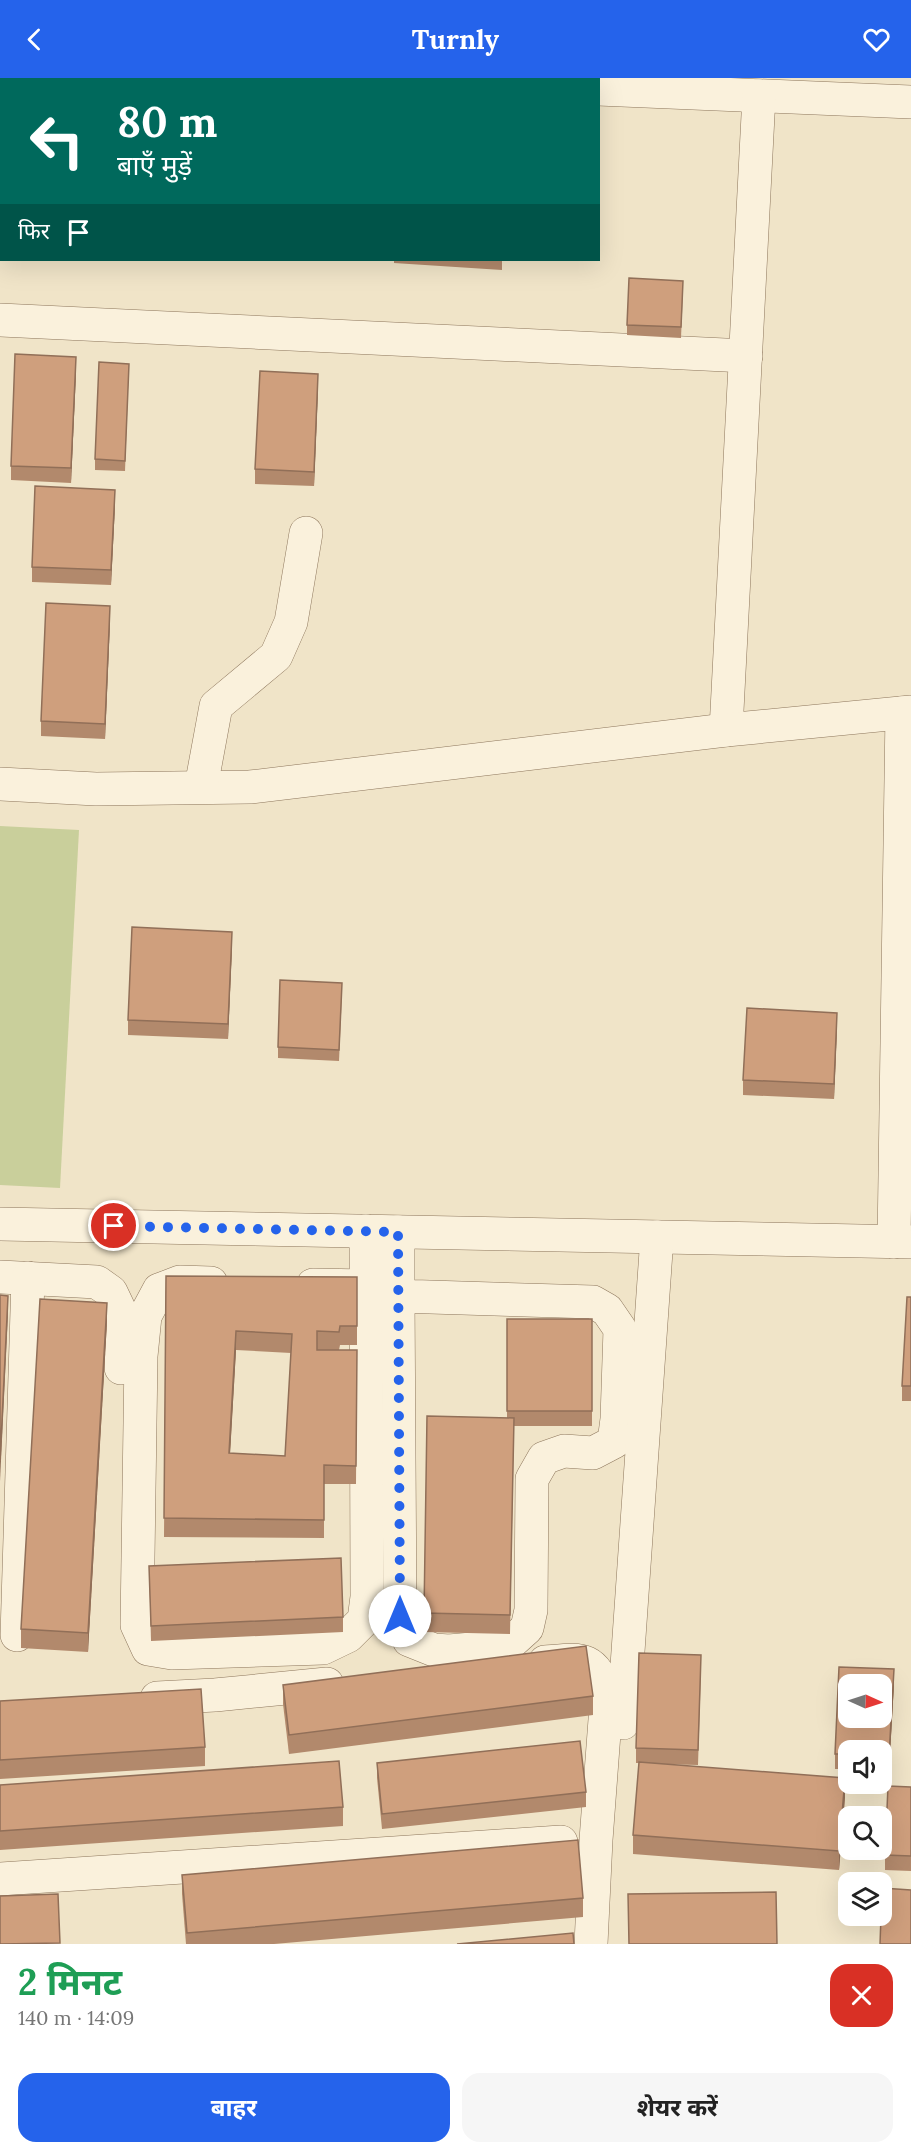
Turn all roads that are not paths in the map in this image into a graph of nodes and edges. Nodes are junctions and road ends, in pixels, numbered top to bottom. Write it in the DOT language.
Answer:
graph roads {
  1 [pos="815,88"];
  2 [pos="600,89"];
  3 [pos="759,96"];
  4 [pos="911,102"];
  5 [pos="0,320"];
  6 [pos="746,356"];
  7 [pos="306,533"];
  8 [pos="907,713"];
  9 [pos="726,730"];
  10 [pos="0,784"];
  11 [pos="201,787"];
  12 [pos="0,1224"];
  13 [pos="366,1231"];
  14 [pos="398,1232"];
  15 [pos="657,1237"];
  16 [pos="903,1242"];
  17 [pos="14,1277"];
  18 [pos="238,1284"];
  19 [pos="285,1285"];
  20 [pos="366,1286"];
  21 [pos="398,1296"];
  22 [pos="119,1536"];
  23 [pos="17,1635"];
  24 [pos="413,1676"];
  25 [pos="355,1681"];
  26 [pos="131,1700"];
  27 [pos="596,1840"];
  28 [pos="0,1879"];
  29 [pos="591,1944"];
  30 [pos="608,1944"];
  1 -- 3 [label="street"];
  1 -- 4 [label="street"];
  2 -- 3 [label="street"];
  3 -- 6 [label="street"];
  5 -- 6 [label="street"];
  6 -- 9 [label="street"];
  7 -- 11 [label="street"];
  8 -- 9 [label="street"];
  8 -- 16 [label="street"];
  9 -- 11 [label="street"];
  10 -- 11 [label="street"];
  12 -- 13 [label="street"];
  13 -- 14 [label="street"];
  13 -- 20 [label="street"];
  14 -- 15 [label="street"];
  14 -- 21 [label="street"];
  15 -- 16 [label="street"];
  15 -- 30 [label="street"];
  17 -- 22 [label="street"];
  17 -- 23 [label="street"];
  18 -- 20 [label="street"];
  19 -- 20 [label="street"];
  21 -- 21 [label="street"];
  24 -- 27 [label="street"];
  25 -- 26 [label="street"];
  27 -- 28 [label="street"];
  27 -- 29 [label="street"];
}
